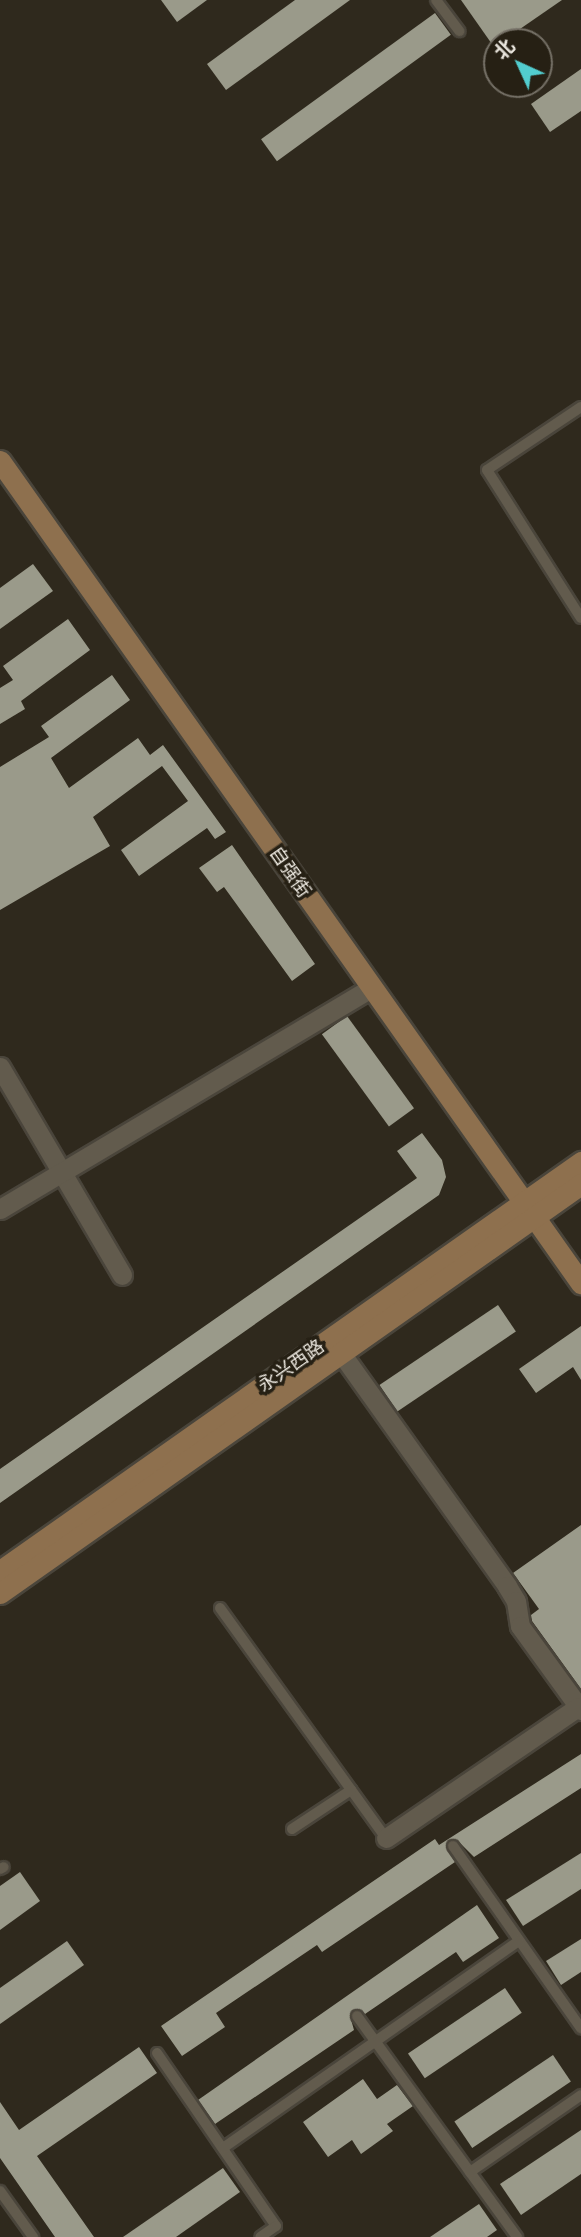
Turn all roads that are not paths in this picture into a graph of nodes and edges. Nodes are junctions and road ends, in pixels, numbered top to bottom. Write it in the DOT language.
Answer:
graph roads {
  1 [pos="436,0"];
  2 [pos="459,31"];
  3 [pos="581,407"];
  4 [pos="0,461"];
  5 [pos="581,618"];
  6 [pos="372,987"];
  7 [pos="0,1067"];
  8 [pos="581,1162"];
  9 [pos="61,1171"];
  10 [pos="581,1184"];
  11 [pos="0,1209"];
  12 [pos="529,1210"];
  13 [pos="122,1275"];
  14 [pos="581,1283"];
  15 [pos="341,1353"];
  16 [pos="0,1571"];
  17 [pos="0,1593"];
  18 [pos="220,1608"];
  19 [pos="580,1708"];
  20 [pos="351,1790"];
  21 [pos="292,1829"];
  22 [pos="386,1838"];
  23 [pos="453,1846"];
  24 [pos="519,1941"];
  25 [pos="357,2016"];
  26 [pos="581,2028"];
  27 [pos="375,2041"];
  28 [pos="157,2053"];
  29 [pos="581,2095"];
  30 [pos="223,2148"];
  31 [pos="470,2172"];
  32 [pos="0,2190"];
  33 [pos="516,2236"];
  34 [pos="33,2237"];
  35 [pos="260,2237"];
  1 -- 2 [label="lane"];
  3 -- 5 [label="lane"];
  4 -- 6 [label="main road, 自强街"];
  6 -- 9 [label="street"];
  6 -- 12 [label="main road, 自强街"];
  7 -- 9 [label="street"];
  8 -- 12 [label="main road, 永兴西路"];
  9 -- 11 [label="street"];
  9 -- 13 [label="street"];
  10 -- 12 [label="main road, 永兴西路"];
  12 -- 14 [label="main road, 自强街"];
  12 -- 15 [label="main road, 永兴西路"];
  12 -- 16 [label="main road, 永兴西路"];
  15 -- 17 [label="main road, 永兴西路"];
  15 -- 19 [label="street"];
  18 -- 20 [label="lane"];
  19 -- 22 [label="street"];
  20 -- 21 [label="lane"];
  20 -- 22 [label="lane"];
  23 -- 24 [label="lane"];
  24 -- 26 [label="lane"];
  24 -- 27 [label="lane"];
  25 -- 27 [label="lane"];
  27 -- 30 [label="lane"];
  27 -- 31 [label="lane"];
  28 -- 30 [label="lane"];
  29 -- 31 [label="lane"];
  30 -- 35 [label="lane"];
  31 -- 33 [label="lane"];
  32 -- 34 [label="lane"];
}
